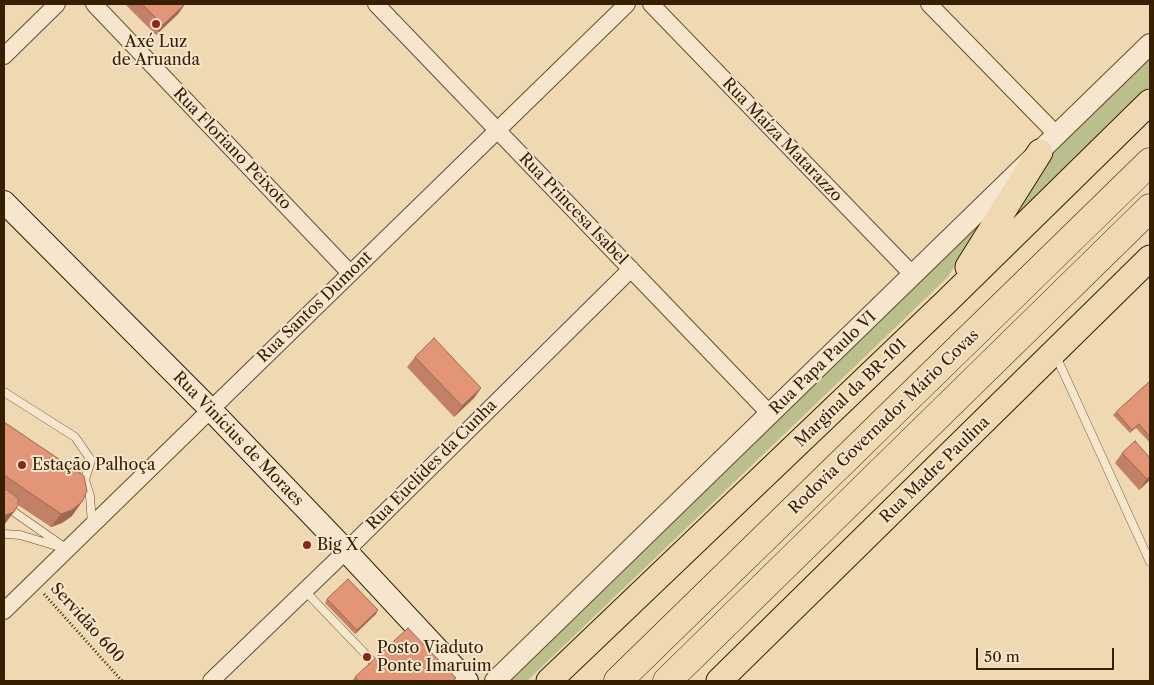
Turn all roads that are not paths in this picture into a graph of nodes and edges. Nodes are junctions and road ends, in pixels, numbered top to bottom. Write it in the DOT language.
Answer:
graph roads {
  1 [pos="57,4"];
  2 [pos="94,4"];
  3 [pos="376,4"];
  4 [pos="627,4"];
  5 [pos="651,4"];
  6 [pos="929,4"];
  7 [pos="1150,44"];
  8 [pos="4,56"];
  9 [pos="1150,102"];
  10 [pos="497,130"];
  11 [pos="1048,143"];
  12 [pos="1150,162"];
  13 [pos="4,202"];
  14 [pos="1150,208"];
  15 [pos="1150,258"];
  16 [pos="631,269"];
  17 [pos="350,273"];
  18 [pos="913,275"];
  19 [pos="1141,275"];
  20 [pos="947,301"];
  21 [pos="1054,352"];
  22 [pos="4,392"];
  23 [pos="211,410"];
  24 [pos="770,414"];
  25 [pos="77,475"];
  26 [pos="85,480"];
  27 [pos="4,505"];
  28 [pos="92,525"];
  29 [pos="4,534"];
  30 [pos="67,549"];
  31 [pos="346,551"];
  32 [pos="1150,562"];
  33 [pos="304,590"];
  34 [pos="4,611"];
  35 [pos="374,663"];
  36 [pos="211,681"];
  37 [pos="467,681"];
  38 [pos="495,681"];
  39 [pos="549,681"];
  40 [pos="618,681"];
  41 [pos="667,681"];
  42 [pos="719,681"];
  1 -- 8 [label="street"];
  2 -- 17 [label="street, Rua Floriano Peixoto"];
  3 -- 10 [label="street, Rua Princesa Isabel"];
  4 -- 10 [label="street, Rua Santos Dumont"];
  5 -- 18 [label="street, Rua Maíza Matarazzo"];
  6 -- 11 [label="street"];
  7 -- 11 [label="street, Rua Papa Paulo VI"];
  9 -- 20 [label="main road, Marginal da BR-101"];
  10 -- 16 [label="street, Rua Princesa Isabel"];
  10 -- 17 [label="street, Rua Santos Dumont"];
  11 -- 18 [label="street, Rua Papa Paulo VI"];
  11 -- 20 [label="main road"];
  12 -- 40 [label="highway, Rodovia Governador Mário Covas"];
  13 -- 23 [label="main road, Rua Vinícius de Moraes"];
  14 -- 41 [label="highway, Rodovia Governador Mário Covas"];
  15 -- 19 [label="main road, Rua Madre Paulina"];
  16 -- 24 [label="street, Rua Princesa Isabel"];
  16 -- 31 [label="street, Rua Euclides da Cunha"];
  17 -- 23 [label="street, Rua Santos Dumont"];
  18 -- 24 [label="street, Rua Papa Paulo VI"];
  19 -- 21 [label="main road, Rua Madre Paulina"];
  20 -- 39 [label="main road, Marginal da BR-101"];
  21 -- 32 [label="lane"];
  21 -- 42 [label="main road, Rua Madre Paulina"];
  22 -- 26 [label="lane"];
  23 -- 28 [label="street, Rua Santos Dumont"];
  23 -- 31 [label="main road, Rua Vinícius de Moraes"];
  24 -- 38 [label="street, Rua Papa Paulo VI"];
  25 -- 26 [label="lane"];
  26 -- 28 [label="lane"];
  27 -- 30 [label="lane"];
  28 -- 30 [label="street, Rua Santos Dumont"];
  29 -- 30 [label="lane"];
  30 -- 34 [label="street, Rua Santos Dumont"];
  31 -- 33 [label="street, Rua Euclides da Cunha"];
  31 -- 37 [label="main road, Rua Vinícius de Moraes"];
  33 -- 35 [label="lane"];
  33 -- 36 [label="street, Rua Euclides da Cunha"];
}
